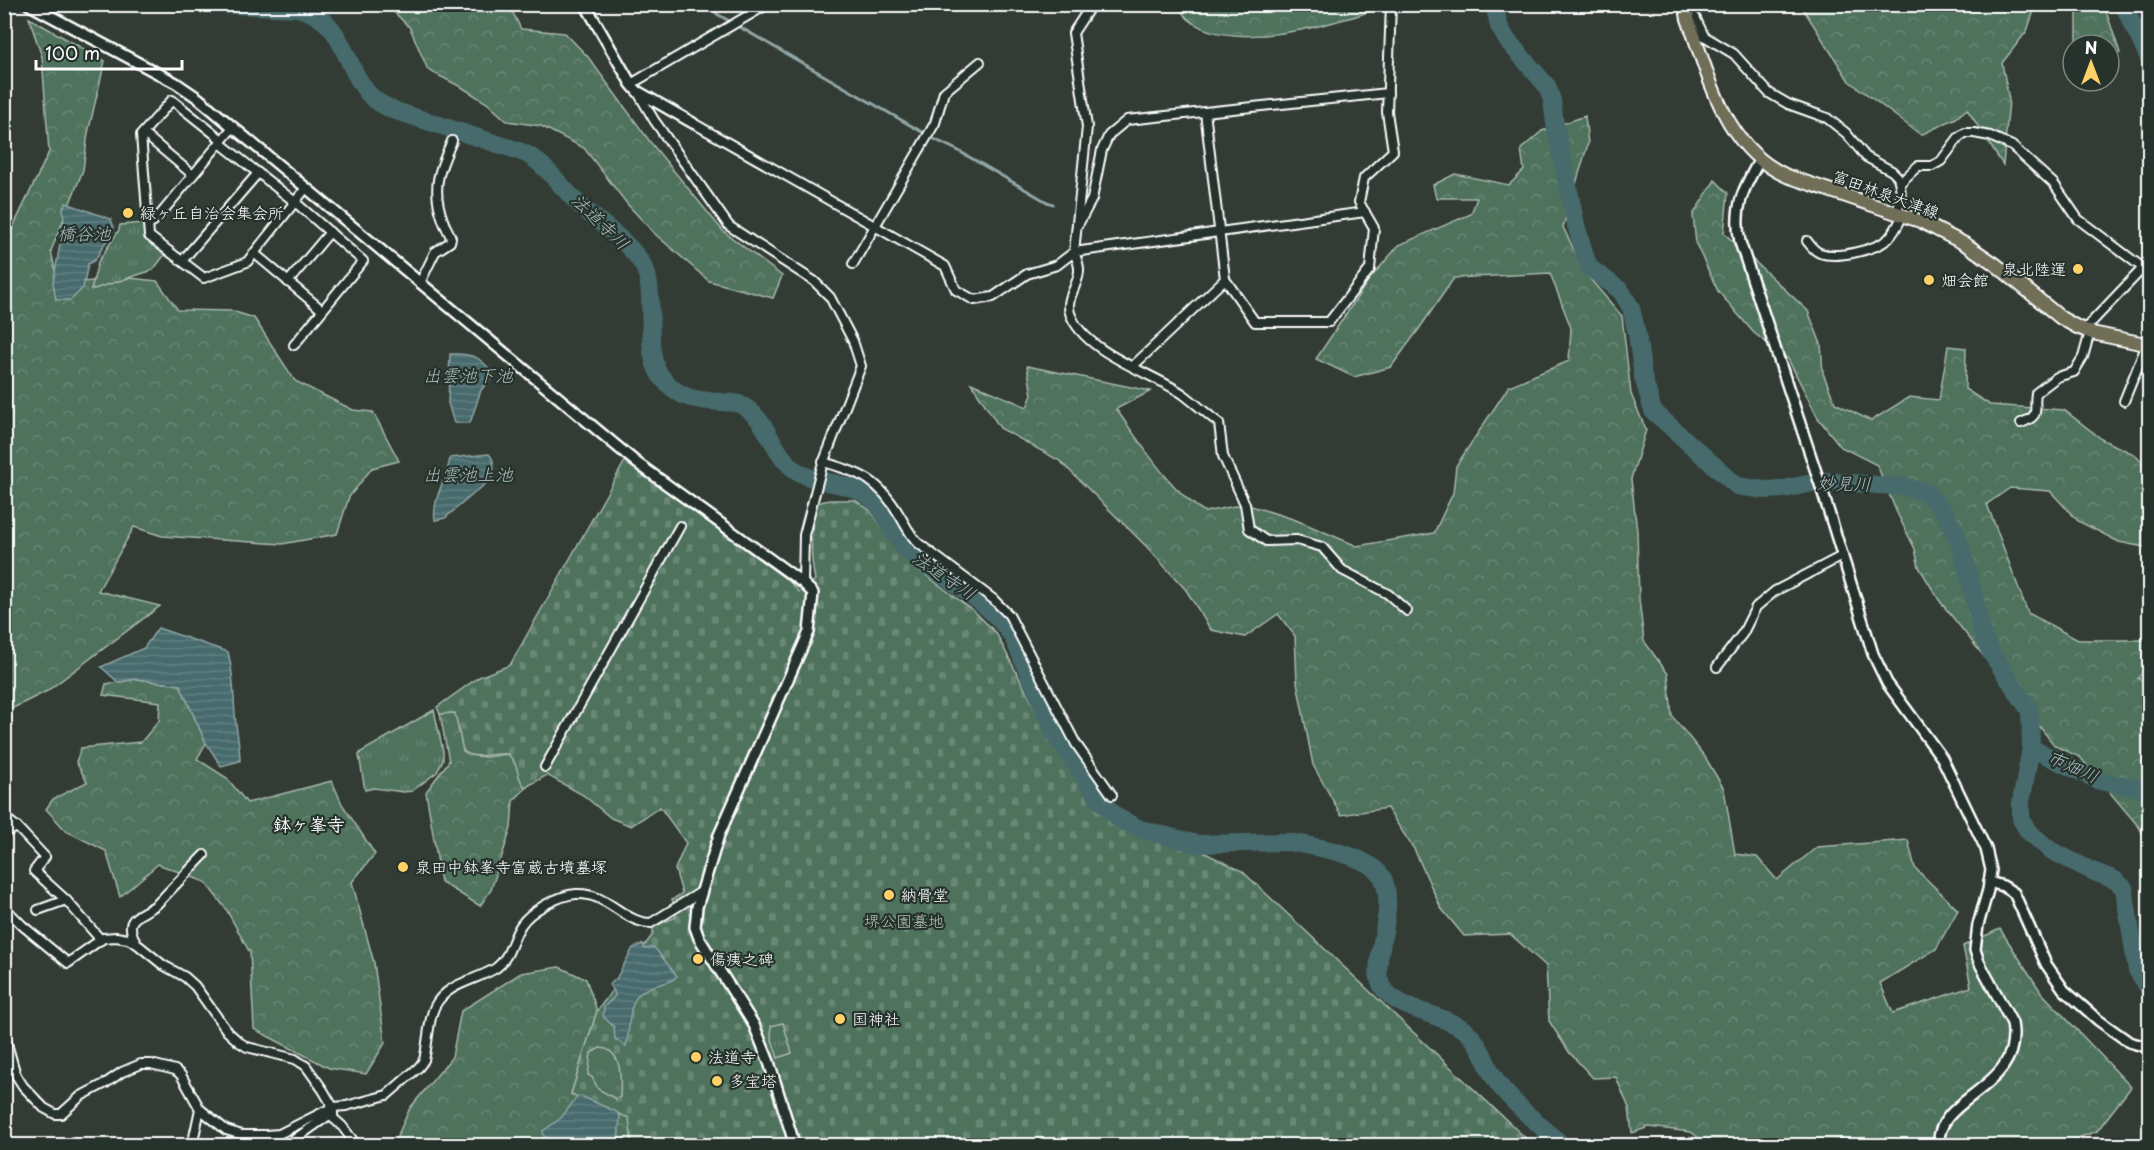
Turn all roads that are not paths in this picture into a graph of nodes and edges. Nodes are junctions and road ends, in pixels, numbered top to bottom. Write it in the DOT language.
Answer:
graph roads {
  1 [pos="28,4"];
  2 [pos="585,4"];
  3 [pos="768,4"];
  4 [pos="1092,4"];
  5 [pos="1391,4"];
  6 [pos="1686,9"];
  7 [pos="980,62"];
  8 [pos="634,88"];
  9 [pos="1388,93"];
  10 [pos="1205,112"];
  11 [pos="693,123"];
  12 [pos="233,127"];
  13 [pos="143,133"];
  14 [pos="452,141"];
  15 [pos="221,142"];
  16 [pos="1759,161"];
  17 [pos="258,173"];
  18 [pos="193,175"];
  19 [pos="1900,183"];
  20 [pos="306,188"];
  21 [pos="295,202"];
  22 [pos="1365,212"];
  23 [pos="1900,214"];
  24 [pos="148,225"];
  25 [pos="1077,226"];
  26 [pos="875,227"];
  27 [pos="330,232"];
  28 [pos="1219,233"];
  29 [pos="1806,241"];
  30 [pos="1074,252"];
  31 [pos="254,253"];
  32 [pos="182,261"];
  33 [pos="853,264"];
  34 [pos="2146,266"];
  35 [pos="1225,279"];
  36 [pos="288,282"];
  37 [pos="420,283"];
  38 [pos="322,310"];
  39 [pos="2087,331"];
  40 [pos="294,345"];
  41 [pos="2148,345"];
  42 [pos="1132,366"];
  43 [pos="2124,401"];
  44 [pos="2021,423"];
  45 [pos="822,464"];
  46 [pos="680,526"];
  47 [pos="1842,556"];
  48 [pos="802,583"];
  49 [pos="1407,611"];
  50 [pos="1717,667"];
  51 [pos="545,767"];
  52 [pos="1112,795"];
  53 [pos="4,817"];
  54 [pos="17,826"];
  55 [pos="4,833"];
  56 [pos="204,855"];
  57 [pos="1989,882"];
  58 [pos="701,892"];
  59 [pos="66,900"];
  60 [pos="4,907"];
  61 [pos="38,910"];
  62 [pos="101,940"];
  63 [pos="137,944"];
  64 [pos="4,1033"];
  65 [pos="2150,1048"];
  66 [pos="200,1109"];
  67 [pos="332,1110"];
  68 [pos="192,1146"];
  69 [pos="294,1146"];
  70 [pos="357,1146"];
  71 [pos="795,1146"];
  72 [pos="1939,1146"];
  1 -- 12 [label="street"];
  2 -- 8 [label="street"];
  3 -- 8 [label="street"];
  4 -- 25 [label="street"];
  5 -- 9 [label="street"];
  6 -- 16 [label="main road, 富田林泉大津線"];
  6 -- 19 [label="street"];
  7 -- 26 [label="street"];
  8 -- 11 [label="street"];
  8 -- 45 [label="street"];
  9 -- 10 [label="street"];
  9 -- 22 [label="street"];
  10 -- 25 [label="street"];
  10 -- 28 [label="street"];
  11 -- 26 [label="street"];
  12 -- 15 [label="street"];
  12 -- 20 [label="street"];
  13 -- 15 [label="street"];
  13 -- 18 [label="street"];
  13 -- 24 [label="street"];
  14 -- 37 [label="street"];
  15 -- 17 [label="street"];
  15 -- 18 [label="street"];
  16 -- 23 [label="main road, 富田林泉大津線"];
  16 -- 47 [label="street"];
  17 -- 21 [label="street"];
  17 -- 32 [label="street"];
  18 -- 24 [label="street"];
  19 -- 23 [label="street"];
  19 -- 34 [label="street"];
  20 -- 21 [label="street"];
  20 -- 37 [label="street"];
  21 -- 27 [label="street"];
  21 -- 31 [label="street"];
  22 -- 28 [label="street"];
  22 -- 35 [label="street"];
  23 -- 29 [label="street"];
  23 -- 39 [label="main road, 富田林泉大津線"];
  24 -- 32 [label="street"];
  25 -- 30 [label="street"];
  26 -- 30 [label="street"];
  26 -- 33 [label="street"];
  27 -- 36 [label="street"];
  27 -- 38 [label="street"];
  28 -- 30 [label="street"];
  28 -- 35 [label="street"];
  30 -- 42 [label="street"];
  31 -- 32 [label="street"];
  31 -- 36 [label="street"];
  34 -- 39 [label="street"];
  35 -- 42 [label="street"];
  36 -- 38 [label="street"];
  37 -- 48 [label="street"];
  38 -- 40 [label="street"];
  39 -- 41 [label="main road, 富田林泉大津線"];
  39 -- 44 [label="street"];
  41 -- 43 [label="street"];
  42 -- 49 [label="street"];
  45 -- 48 [label="street"];
  45 -- 52 [label="street"];
  46 -- 51 [label="street"];
  47 -- 50 [label="street"];
  47 -- 57 [label="street"];
  48 -- 58 [label="street"];
  53 -- 54 [label="street"];
  54 -- 55 [label="street"];
  54 -- 59 [label="street"];
  56 -- 63 [label="street"];
  57 -- 65 [label="street"];
  57 -- 72 [label="street"];
  58 -- 67 [label="street"];
  58 -- 71 [label="street"];
  59 -- 61 [label="street"];
  59 -- 62 [label="street"];
  60 -- 62 [label="street"];
  62 -- 63 [label="street"];
  63 -- 67 [label="street"];
  64 -- 66 [label="street"];
  66 -- 67 [label="street"];
  66 -- 68 [label="street"];
  67 -- 69 [label="street"];
  67 -- 70 [label="street"];
}
